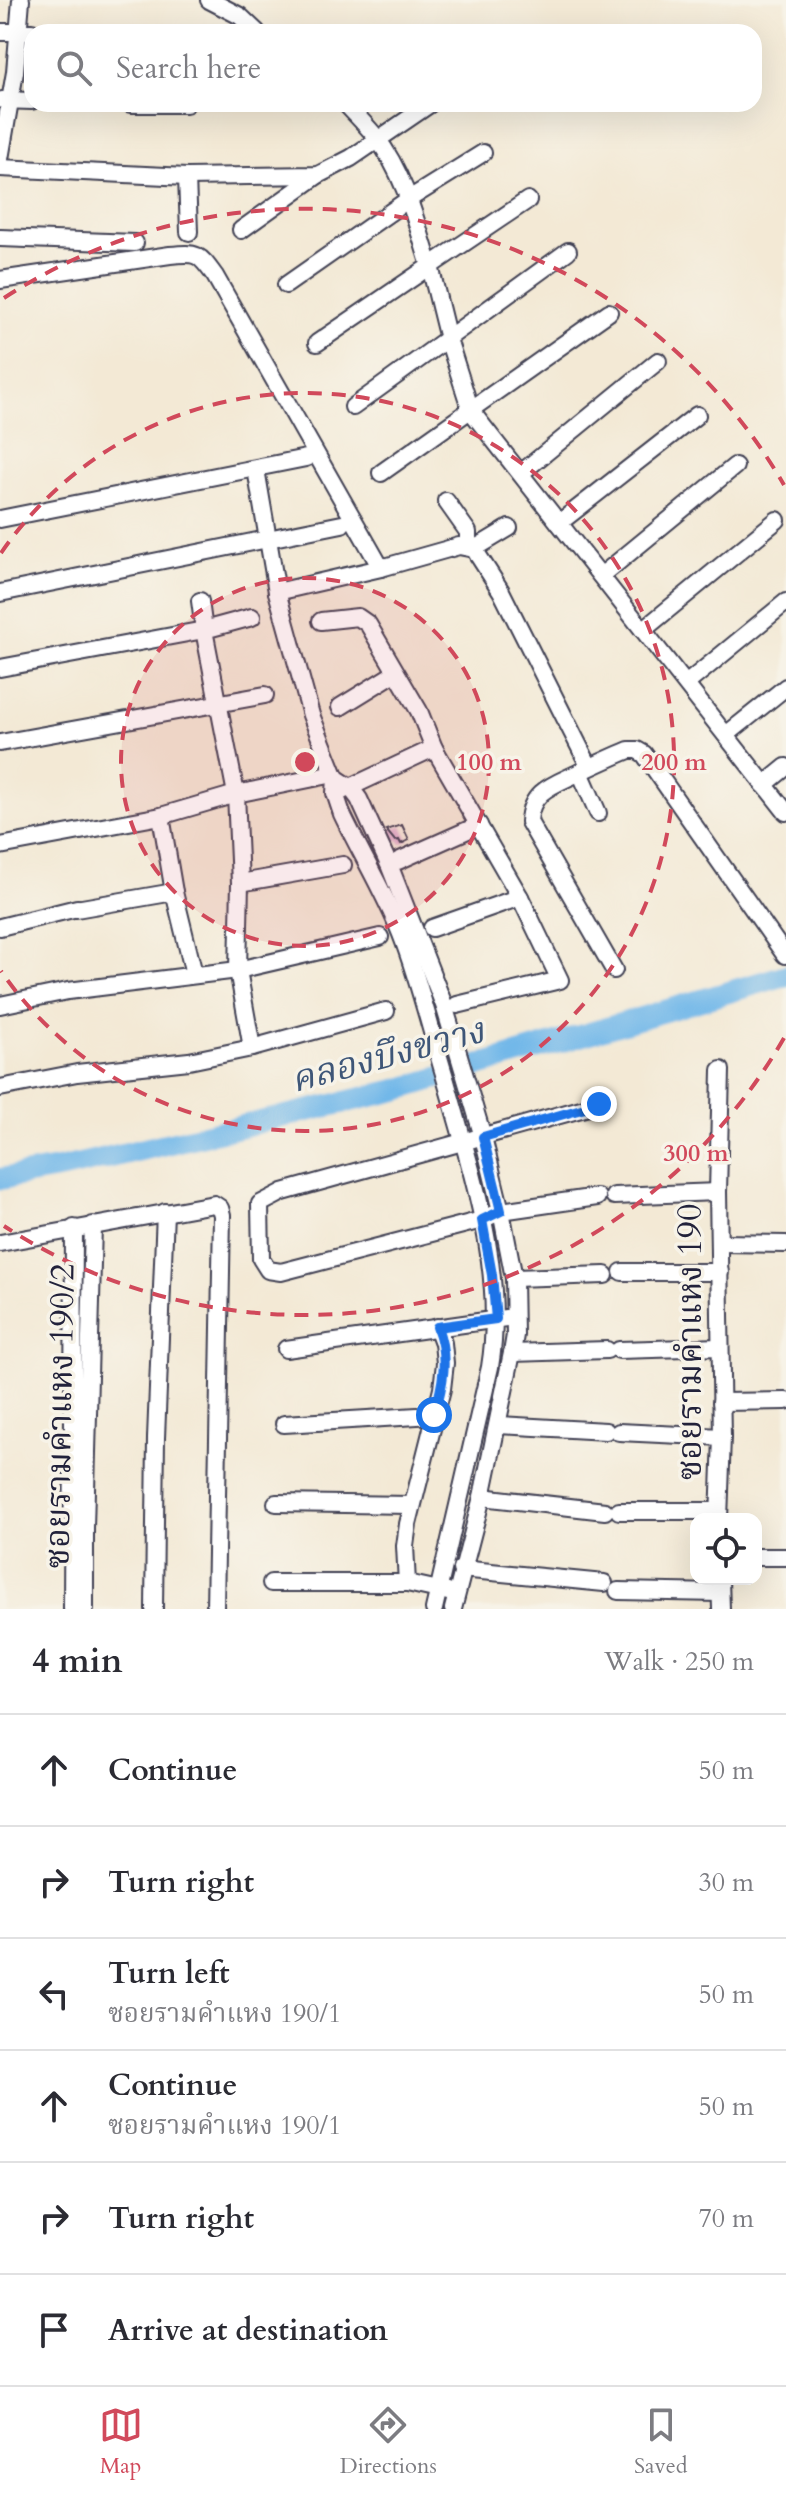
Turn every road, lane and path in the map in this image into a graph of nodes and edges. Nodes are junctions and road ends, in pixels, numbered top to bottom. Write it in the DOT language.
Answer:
graph roads {
  1 [pos="21,0"];
  2 [pos="209,0"];
  3 [pos="25,24"];
  4 [pos="248,24"];
  5 [pos="0,32"];
  6 [pos="24,32"];
  7 [pos="24,38"];
  8 [pos="5,100"];
  9 [pos="353,112"];
  10 [pos="418,112"];
  11 [pos="377,138"];
  12 [pos="483,153"];
  13 [pos="0,159"];
  14 [pos="0,168"];
  15 [pos="318,175"];
  16 [pos="187,177"];
  17 [pos="409,199"];
  18 [pos="528,200"];
  19 [pos="241,230"];
  20 [pos="189,232"];
  21 [pos="0,238"];
  22 [pos="135,243"];
  23 [pos="568,251"];
  24 [pos="430,266"];
  25 [pos="0,280"];
  26 [pos="286,285"];
  27 [pos="609,312"];
  28 [pos="448,339"];
  29 [pos="317,343"];
  30 [pos="658,361"];
  31 [pos="353,407"];
  32 [pos="471,411"];
  33 [pos="697,415"];
  34 [pos="306,458"];
  35 [pos="735,466"];
  36 [pos="256,469"];
  37 [pos="381,473"];
  38 [pos="521,473"];
  39 [pos="446,501"];
  40 [pos="0,519"];
  41 [pos="777,520"];
  42 [pos="559,523"];
  43 [pos="342,524"];
  44 [pos="509,528"];
  45 [pos="269,539"];
  46 [pos="471,547"];
  47 [pos="381,568"];
  48 [pos="601,576"];
  49 [pos="277,592"];
  50 [pos="0,593"];
  51 [pos="200,601"];
  52 [pos="786,602"];
  53 [pos="252,617"];
  54 [pos="321,621"];
  55 [pos="204,630"];
  56 [pos="643,630"];
  57 [pos="0,668"];
  58 [pos="395,673"];
  59 [pos="686,684"];
  60 [pos="786,687"];
  61 [pos="265,695"];
  62 [pos="220,705"];
  63 [pos="340,707"];
  64 [pos="726,735"];
  65 [pos="0,743"];
  66 [pos="434,748"];
  67 [pos="786,767"];
  68 [pos="584,769"];
  69 [pos="339,783"];
  70 [pos="764,785"];
  71 [pos="236,794"];
  72 [pos="786,812"];
  73 [pos="598,813"];
  74 [pos="161,816"];
  75 [pos="479,825"];
  76 [pos="0,846"];
  77 [pos="392,860"];
  78 [pos="343,865"];
  79 [pos="368,867"];
  80 [pos="240,883"];
  81 [pos="174,892"];
  82 [pos="520,897"];
  83 [pos="0,927"];
  84 [pos="432,928"];
  85 [pos="380,937"];
  86 [pos="785,955"];
  87 [pos="238,970"];
  88 [pos="614,970"];
  89 [pos="194,974"];
  90 [pos="447,1001"];
  91 [pos="424,1003"];
  92 [pos="0,1005"];
  93 [pos="386,1011"];
  94 [pos="252,1048"];
  95 [pos="721,1070"];
  96 [pos="0,1088"];
  97 [pos="599,1104"];
  98 [pos="483,1137"];
  99 [pos="463,1142"];
  100 [pos="718,1192"];
  101 [pos="614,1196"];
  102 [pos="597,1197"];
  103 [pos="501,1211"];
  104 [pos="165,1212"];
  105 [pos="482,1220"];
  106 [pos="93,1225"];
  107 [pos="74,1228"];
  108 [pos="0,1243"];
  109 [pos="719,1243"];
  110 [pos="786,1244"];
  111 [pos="720,1272"];
  112 [pos="514,1278"];
  113 [pos="514,1317"];
  114 [pos="496,1319"];
  115 [pos="437,1327"];
  116 [pos="720,1347"];
  117 [pos="286,1349"];
  118 [pos="512,1353"];
  119 [pos="786,1401"];
  120 [pos="721,1402"];
  121 [pos="434,1415"];
  122 [pos="284,1424"];
  123 [pos="499,1425"];
  124 [pos="722,1437"];
  125 [pos="482,1497"];
  126 [pos="276,1503"];
  127 [pos="412,1505"];
  128 [pos="719,1513"];
  129 [pos="690,1514"];
  130 [pos="762,1557"];
  131 [pos="786,1557"];
  132 [pos="461,1569"];
  133 [pos="271,1583"];
  134 [pos="407,1583"];
  135 [pos="438,1590"];
  136 [pos="720,1594"];
  137 [pos="454,1601"];
  138 [pos="72,1609"];
  139 [pos="85,1609"];
  140 [pos="154,1609"];
  141 [pos="215,1609"];
  142 [pos="434,1609"];
  1 -- 3 [label="street"];
  2 -- 4 [label="street"];
  5 -- 6 [label="street"];
  7 -- 8 [label="street"];
  8 -- 13 [label="street"];
  9 -- 11 [label="street"];
  10 -- 11 [label="street"];
  11 -- 15 [label="street"];
  11 -- 17 [label="street"];
  12 -- 17 [label="street"];
  14 -- 16 [label="street"];
  15 -- 16 [label="street"];
  15 -- 19 [label="street"];
  16 -- 20 [label="street"];
  17 -- 24 [label="street"];
  17 -- 26 [label="street"];
  18 -- 24 [label="street"];
  21 -- 22 [label="street"];
  23 -- 28 [label="street"];
  24 -- 28 [label="street"];
  24 -- 29 [label="street"];
  25 -- 47 [label="street"];
  27 -- 32 [label="street"];
  28 -- 31 [label="street"];
  28 -- 32 [label="street"];
  30 -- 38 [label="street"];
  32 -- 37 [label="street"];
  32 -- 38 [label="street"];
  33 -- 42 [label="street"];
  34 -- 36 [label="street"];
  35 -- 48 [label="street"];
  36 -- 40 [label="street"];
  36 -- 45 [label="street"];
  38 -- 42 [label="street"];
  39 -- 46 [label="street"];
  41 -- 56 [label="street"];
  42 -- 48 [label="street"];
  43 -- 45 [label="street"];
  44 -- 46 [label="street"];
  45 -- 49 [label="street"];
  45 -- 50 [label="street"];
  46 -- 47 [label="street"];
  46 -- 68 [label="street"];
  47 -- 49 [label="street"];
  48 -- 56 [label="street"];
  49 -- 69 [label="street"];
  51 -- 55 [label="street"];
  52 -- 59 [label="street"];
  53 -- 55 [label="street"];
  54 -- 58 [label="street"];
  55 -- 57 [label="street"];
  55 -- 62 [label="street"];
  56 -- 59 [label="street"];
  58 -- 63 [label="street"];
  58 -- 66 [label="street"];
  59 -- 64 [label="street"];
  60 -- 64 [label="street"];
  61 -- 62 [label="street"];
  62 -- 65 [label="street"];
  62 -- 71 [label="street"];
  64 -- 70 [label="street"];
  66 -- 69 [label="street"];
  66 -- 75 [label="street"];
  67 -- 70 [label="street"];
  68 -- 73 [label="street"];
  68 -- 86 [label="street"];
  68 -- 88 [label="street"];
  69 -- 71 [label="street"];
  69 -- 77 [label="street"];
  69 -- 79 [label="street"];
  70 -- 72 [label="street"];
  71 -- 74 [label="street"];
  71 -- 80 [label="street"];
  74 -- 76 [label="street"];
  74 -- 81 [label="street"];
  75 -- 77 [label="street"];
  75 -- 82 [label="street"];
  77 -- 79 [label="street"];
  77 -- 90 [label="street"];
  78 -- 80 [label="street"];
  79 -- 91 [label="street"];
  80 -- 87 [label="street"];
  81 -- 83 [label="street"];
  81 -- 89 [label="street"];
  82 -- 84 [label="street"];
  82 -- 90 [label="street"];
  85 -- 87 [label="street"];
  87 -- 89 [label="street"];
  87 -- 94 [label="street"];
  89 -- 92 [label="street"];
  90 -- 91 [label="street"];
  90 -- 98 [label="street"];
  91 -- 99 [label="street"];
  93 -- 94 [label="street"];
  94 -- 96 [label="street"];
  95 -- 100 [label="street, ซอยรามคำแหง 190"];
  97 -- 98 [label="street"];
  98 -- 99 [label="street"];
  98 -- 103 [label="street"];
  99 -- 105 [label="street"];
  99 -- 105 [label="street"];
  100 -- 101 [label="street"];
  100 -- 109 [label="street, ซอยรามคำแหง 190"];
  102 -- 103 [label="street"];
  103 -- 105 [label="street"];
  103 -- 112 [label="street"];
  104 -- 106 [label="street"];
  104 -- 140 [label="street"];
  104 -- 141 [label="street"];
  105 -- 114 [label="street"];
  106 -- 107 [label="street"];
  106 -- 139 [label="street, ซอยรามคำแหง 190/2"];
  107 -- 108 [label="street"];
  107 -- 138 [label="street, ซอยรามคำแหง 190/2"];
  109 -- 110 [label="street"];
  109 -- 111 [label="street, ซอยรามคำแหง 190"];
  111 -- 112 [label="street"];
  111 -- 116 [label="street, ซอยรามคำแหง 190"];
  112 -- 113 [label="street"];
  113 -- 114 [label="street"];
  113 -- 118 [label="street"];
  114 -- 115 [label="street"];
  114 -- 135 [label="street"];
  115 -- 117 [label="street"];
  115 -- 121 [label="street"];
  116 -- 118 [label="street"];
  116 -- 120 [label="street, ซอยรามคำแหง 190"];
  118 -- 123 [label="street"];
  119 -- 120 [label="street"];
  120 -- 124 [label="street, ซอยรามคำแหง 190"];
  121 -- 122 [label="street"];
  121 -- 127 [label="street"];
  123 -- 124 [label="street"];
  123 -- 125 [label="street"];
  124 -- 128 [label="street, ซอยรามคำแหง 190"];
  125 -- 129 [label="street"];
  125 -- 132 [label="street"];
  126 -- 127 [label="street"];
  127 -- 134 [label="street"];
  130 -- 131 [label="street"];
  132 -- 136 [label="street"];
  132 -- 137 [label="street"];
  133 -- 134 [label="street"];
  134 -- 135 [label="street"];
  135 -- 137 [label="street"];
  135 -- 142 [label="street"];
}
